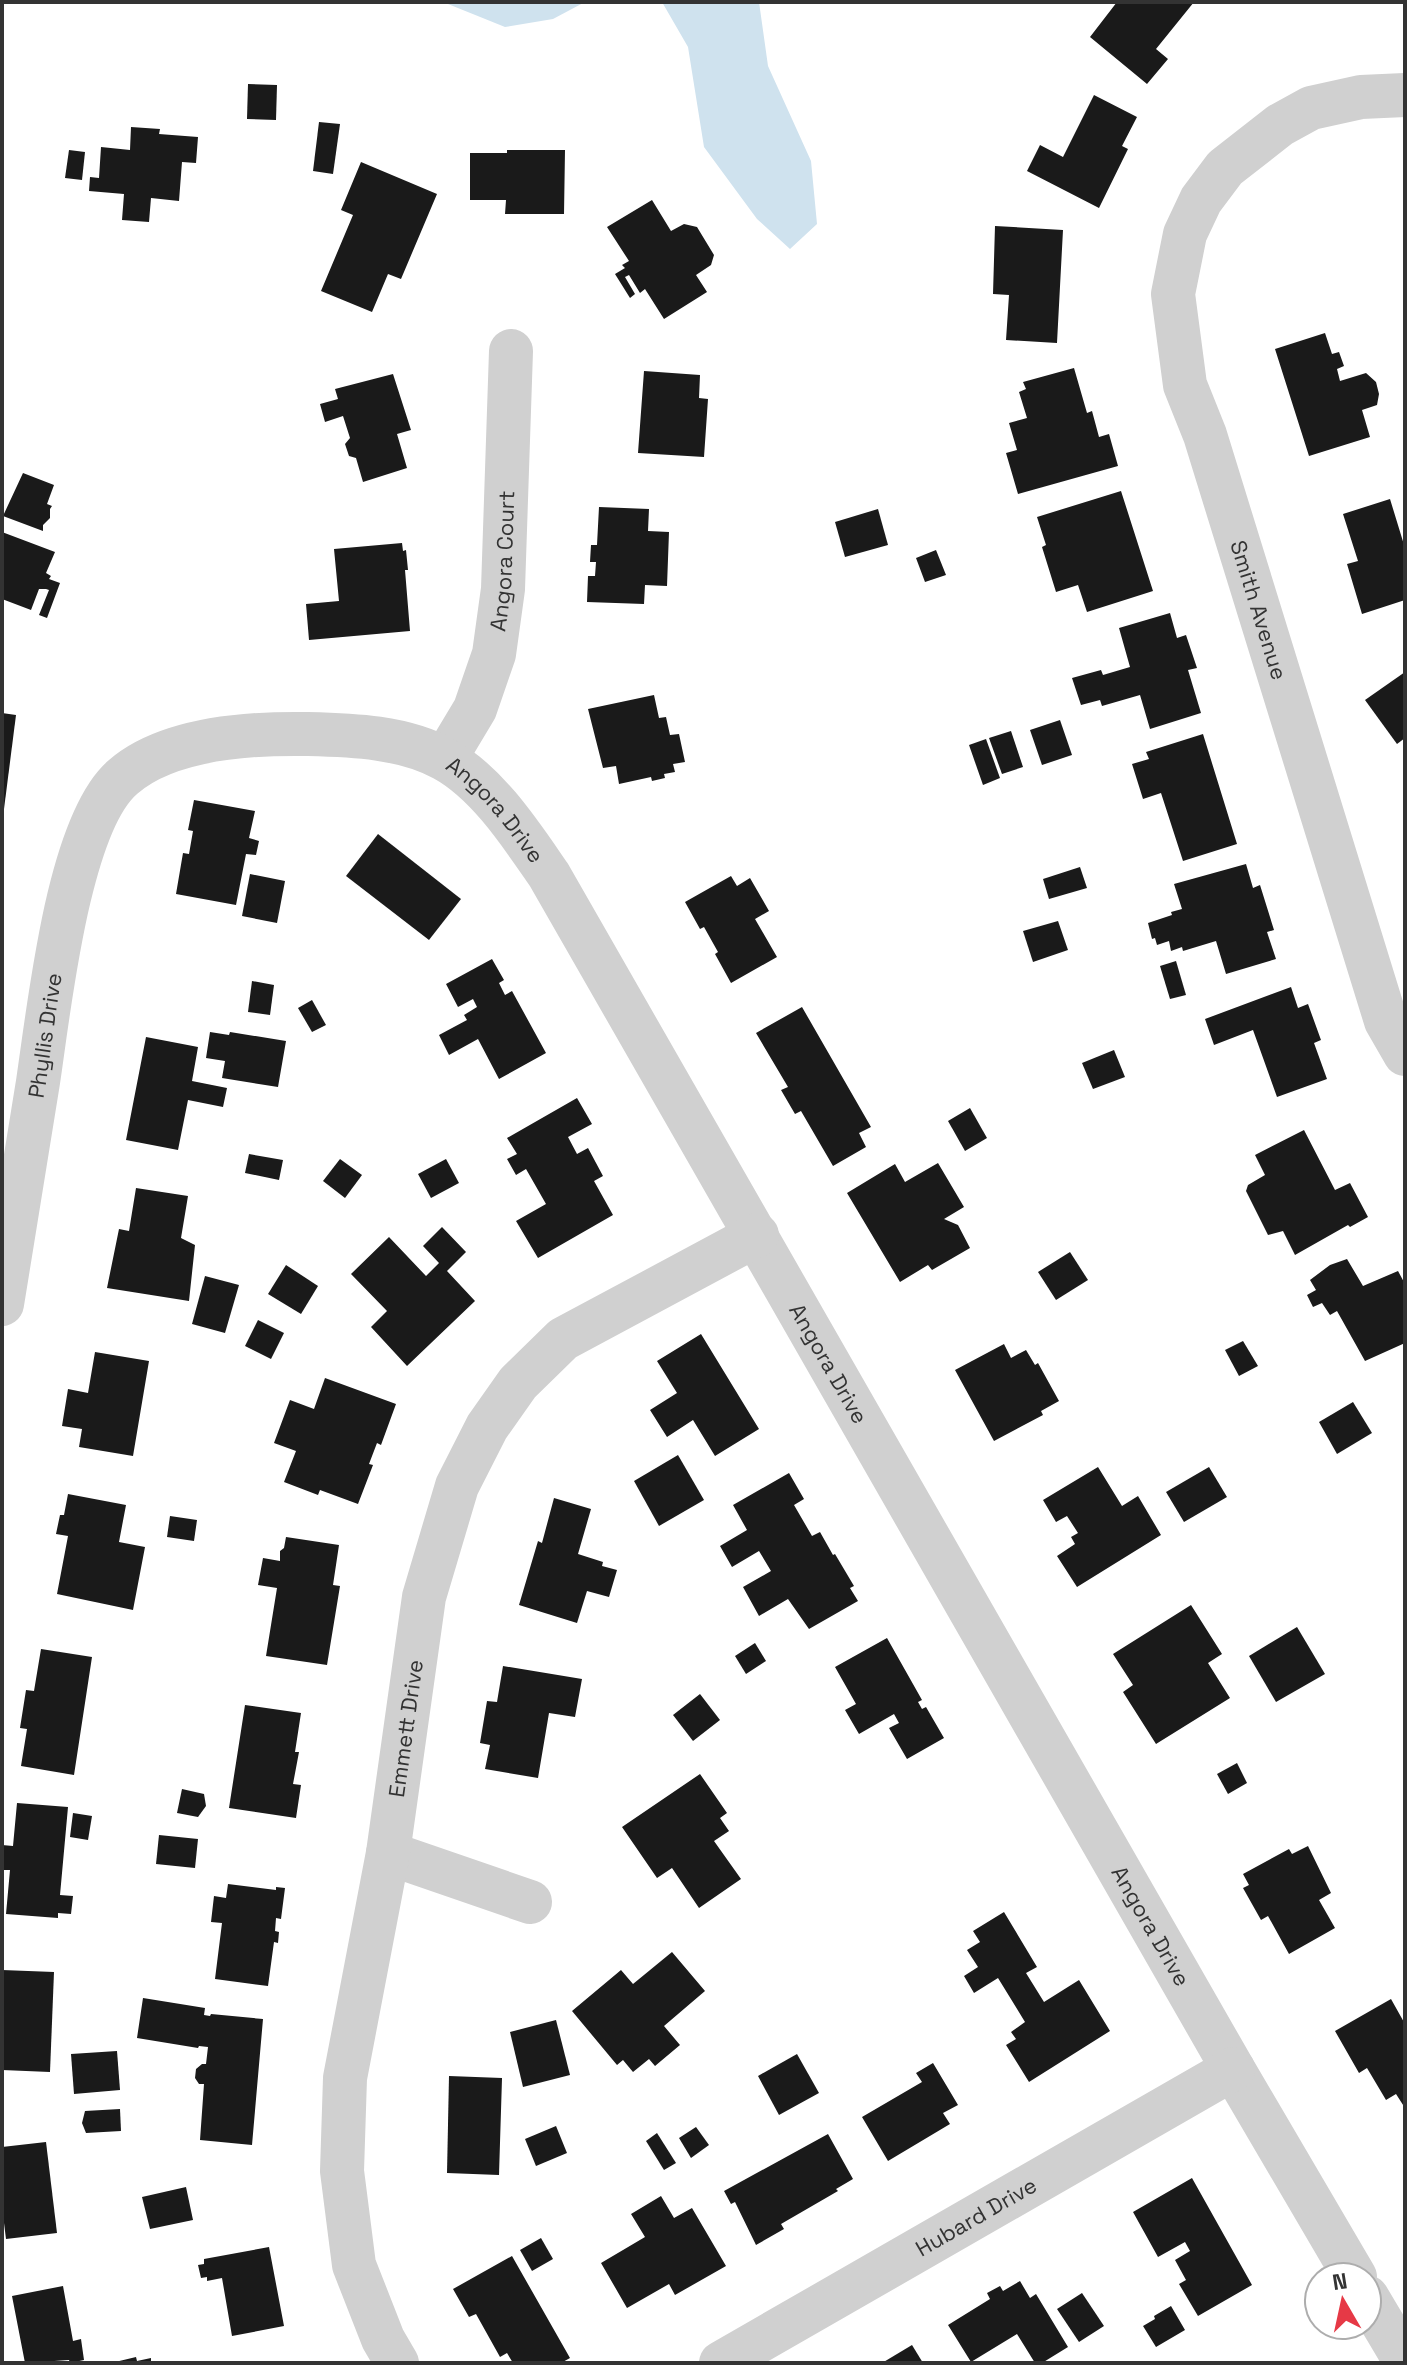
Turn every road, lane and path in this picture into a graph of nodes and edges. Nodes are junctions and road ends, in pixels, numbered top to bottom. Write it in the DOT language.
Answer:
graph roads {
  1 [pos="1405,95"];
  2 [pos="511,351"];
  3 [pos="445,759"];
  4 [pos="122,777"];
  5 [pos="1399,1029"];
  6 [pos="757,1235"];
  7 [pos="2,1304"];
  8 [pos="388,1853"];
  9 [pos="530,1902"];
  10 [pos="1233,2069"];
  11 [pos="1346,2261"];
  12 [pos="1383,2324"];
  13 [pos="1405,2361"];
  14 [pos="397,2363"];
  15 [pos="721,2363"];
  1 -- 5 [label="street, Smith Avenue"];
  2 -- 3 [label="street, Angora Court"];
  3 -- 4 [label="street, Angora Drive"];
  3 -- 6 [label="street, Angora Drive"];
  4 -- 7 [label="street, Phyllis Drive"];
  6 -- 8 [label="street, Emmett Drive"];
  6 -- 10 [label="street, Angora Drive"];
  8 -- 9 [label="street"];
  8 -- 14 [label="street, Emmett Drive"];
  10 -- 11 [label="street, Angora Drive"];
  10 -- 15 [label="street, Hubard Drive"];
  12 -- 13 [label="street"];
}
